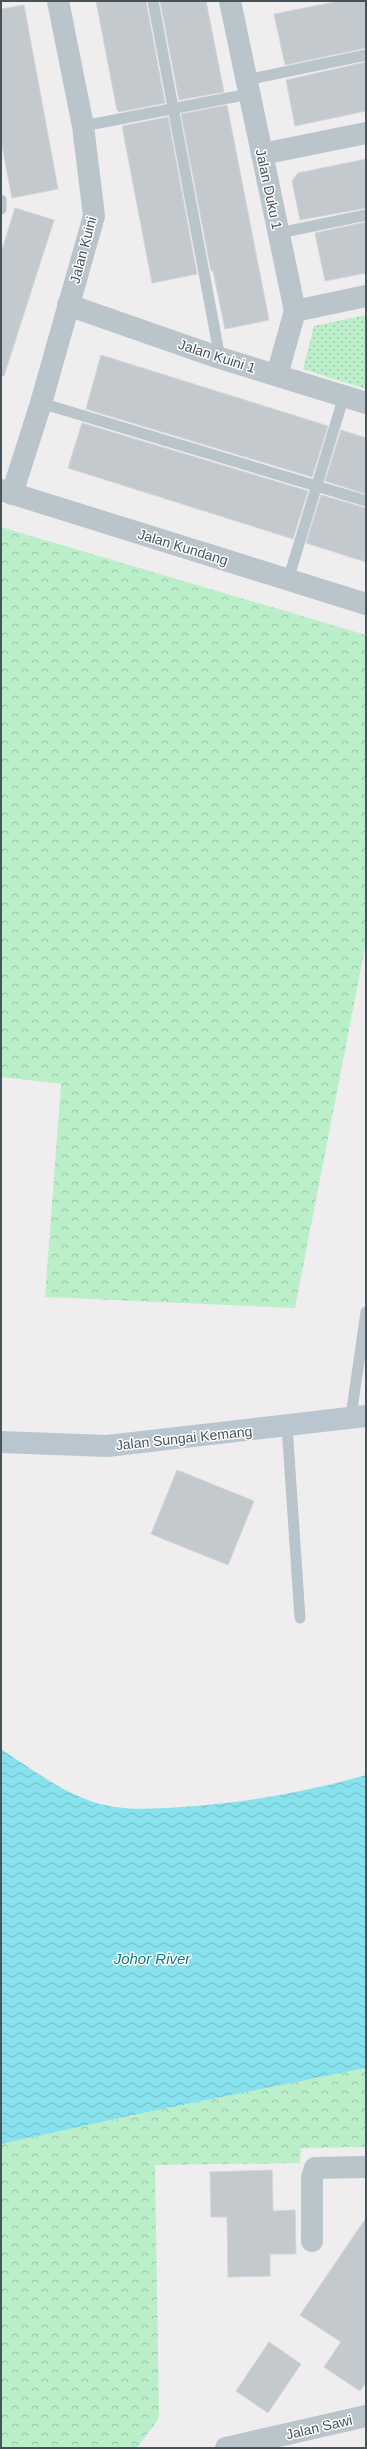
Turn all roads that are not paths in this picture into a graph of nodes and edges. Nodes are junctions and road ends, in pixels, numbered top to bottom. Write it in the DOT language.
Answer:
graph roads {
  1 [pos="58,1"];
  2 [pos="152,1"];
  3 [pos="230,1"];
  4 [pos="366,55"];
  5 [pos="247,87"];
  6 [pos="173,108"];
  7 [pos="83,126"];
  8 [pos="366,133"];
  9 [pos="262,154"];
  10 [pos="1,200"];
  11 [pos="1,209"];
  12 [pos="366,215"];
  13 [pos="279,233"];
  14 [pos="366,296"];
  15 [pos="68,305"];
  16 [pos="295,311"];
  17 [pos="220,358"];
  18 [pos="277,375"];
  19 [pos="344,396"];
  20 [pos="41,403"];
  21 [pos="366,403"];
  22 [pos="316,486"];
  23 [pos="6,492"];
  24 [pos="366,501"];
  25 [pos="288,580"];
  26 [pos="366,604"];
  27 [pos="366,1312"];
  28 [pos="359,1416"];
  29 [pos="287,1426"];
  30 [pos="1,1442"];
  31 [pos="300,1618"];
  32 [pos="366,2167"];
  33 [pos="312,2241"];
  34 [pos="366,2416"];
  35 [pos="226,2448"];
  1 -- 7 [label="street, Jalan Kuini"];
  2 -- 6 [label="lane"];
  3 -- 5 [label="street, Jalan Duku 1"];
  4 -- 5 [label="lane"];
  5 -- 6 [label="lane"];
  5 -- 9 [label="street, Jalan Duku 1"];
  6 -- 7 [label="lane"];
  6 -- 17 [label="lane"];
  7 -- 15 [label="street, Jalan Kuini"];
  8 -- 9 [label="street"];
  9 -- 13 [label="street, Jalan Duku 1"];
  10 -- 11 [label="lane"];
  12 -- 13 [label="lane"];
  13 -- 16 [label="street, Jalan Duku 1"];
  14 -- 16 [label="street"];
  15 -- 17 [label="street, Jalan Kuini 1"];
  15 -- 20 [label="street, Jalan Kuini"];
  16 -- 18 [label="street, Jalan Duku 1"];
  17 -- 18 [label="street, Jalan Kuini 1"];
  18 -- 19 [label="street, Jalan Kuini 1"];
  19 -- 21 [label="street, Jalan Kuini 1"];
  19 -- 22 [label="lane"];
  20 -- 22 [label="lane"];
  20 -- 23 [label="street, Jalan Kuini"];
  22 -- 24 [label="lane"];
  22 -- 25 [label="lane"];
  23 -- 25 [label="street, Jalan Kundang"];
  25 -- 26 [label="street, Jalan Kundang"];
  27 -- 28 [label="lane"];
  28 -- 29 [label="street, Jalan Sungai Kemang"];
  29 -- 30 [label="street, Jalan Sungai Kemang"];
  29 -- 31 [label="lane"];
  32 -- 33 [label="street"];
  34 -- 35 [label="street, Jalan Sawi"];
}
